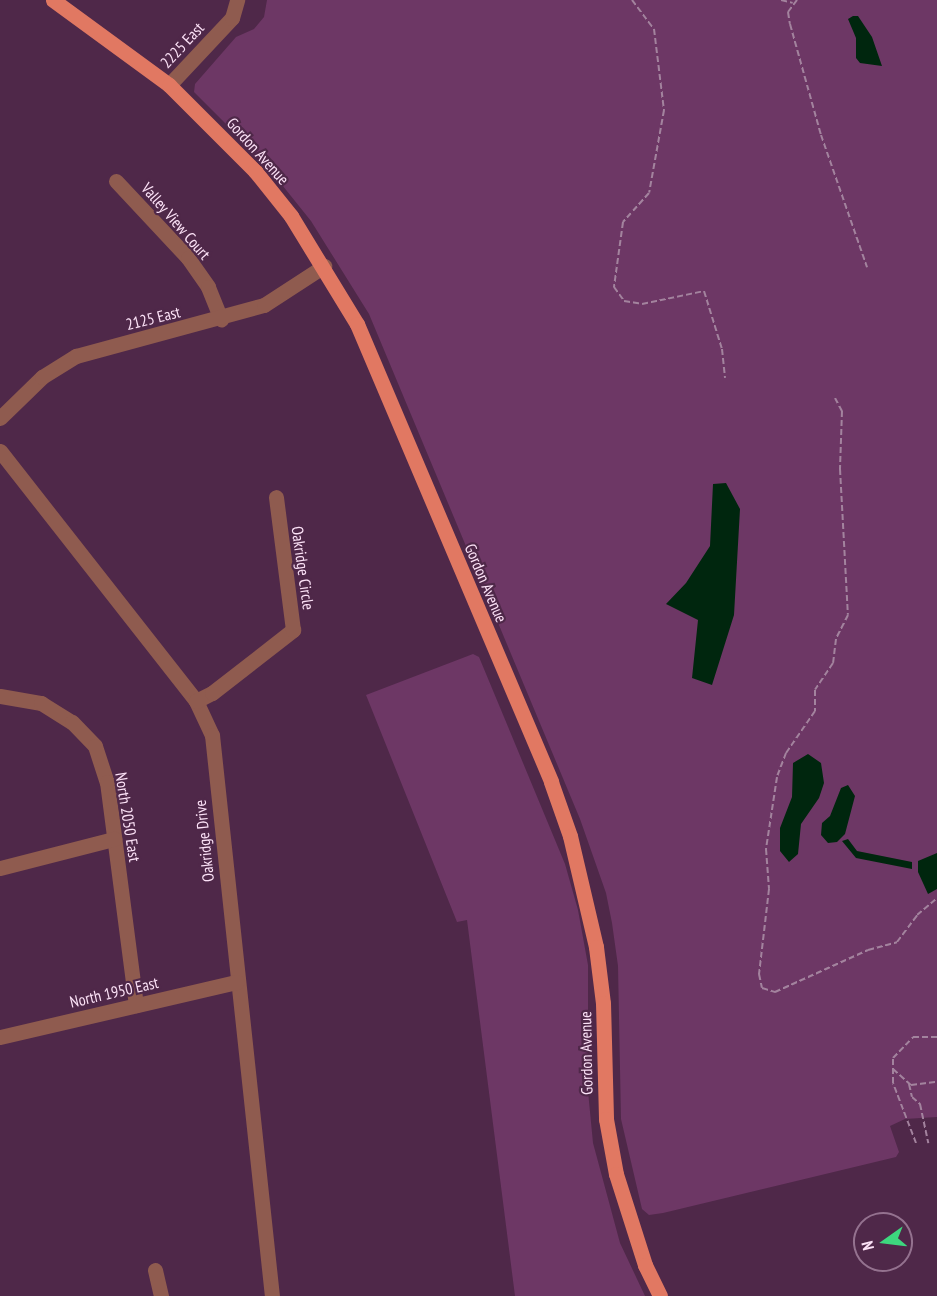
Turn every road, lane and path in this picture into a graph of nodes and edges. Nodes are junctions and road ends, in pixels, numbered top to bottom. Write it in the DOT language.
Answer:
graph roads {
  1 [pos="53,0"];
  2 [pos="237,0"];
  3 [pos="633,0"];
  4 [pos="781,0"];
  5 [pos="797,0"];
  6 [pos="793,3"];
  7 [pos="169,85"];
  8 [pos="116,181"];
  9 [pos="324,266"];
  10 [pos="867,267"];
  11 [pos="221,320"];
  12 [pos="725,378"];
  13 [pos="835,398"];
  14 [pos="0,418"];
  15 [pos="0,450"];
  16 [pos="276,497"];
  17 [pos="0,696"];
  18 [pos="196,701"];
  19 [pos="114,839"];
  20 [pos="0,868"];
  21 [pos="937,898"];
  22 [pos="237,982"];
  23 [pos="136,1005"];
  24 [pos="0,1037"];
  25 [pos="937,1037"];
  26 [pos="892,1067"];
  27 [pos="937,1082"];
  28 [pos="909,1084"];
  29 [pos="916,1143"];
  30 [pos="928,1143"];
  31 [pos="155,1270"];
  32 [pos="161,1296"];
  33 [pos="272,1296"];
  34 [pos="660,1296"];
  1 -- 7 [label="main road, Gordon Avenue"];
  2 -- 7 [label="street, 2225 East"];
  3 -- 12 [label="path"];
  4 -- 6 [label="path"];
  5 -- 6 [label="path"];
  6 -- 10 [label="path"];
  7 -- 9 [label="main road, Gordon Avenue"];
  8 -- 11 [label="street, Valley View Court"];
  9 -- 11 [label="street, 2125 East"];
  9 -- 34 [label="main road, Gordon Avenue"];
  11 -- 14 [label="street, 2125 East"];
  13 -- 21 [label="path"];
  15 -- 18 [label="street, Oakridge Drive"];
  16 -- 18 [label="street, Oakridge Circle"];
  17 -- 19 [label="street, North 2050 East"];
  18 -- 22 [label="street, Oakridge Drive"];
  19 -- 20 [label="street"];
  19 -- 23 [label="street, North 2050 East"];
  22 -- 23 [label="street, North 1950 East"];
  22 -- 33 [label="street, Oakridge Drive"];
  23 -- 24 [label="street, North 1950 East"];
  25 -- 26 [label="path"];
  26 -- 28 [label="path"];
  26 -- 29 [label="path"];
  27 -- 28 [label="path"];
  28 -- 30 [label="path"];
  31 -- 32 [label="street"];
}
